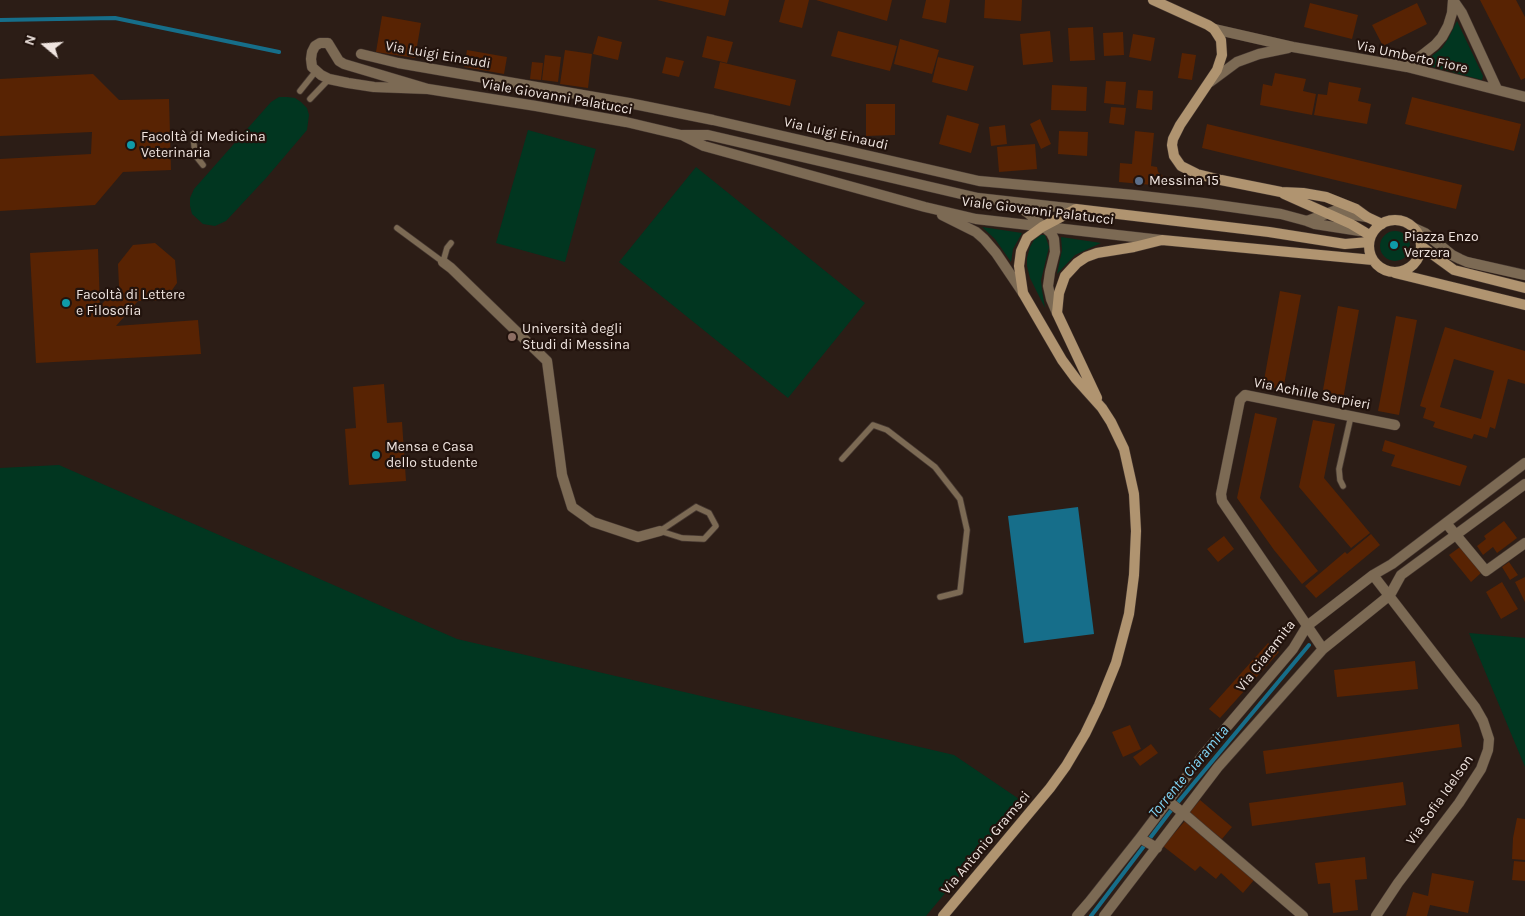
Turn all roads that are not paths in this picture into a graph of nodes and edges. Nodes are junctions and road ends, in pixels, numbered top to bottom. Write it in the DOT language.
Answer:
graph roads {
  1 [pos="1153,0"];
  2 [pos="1453,0"];
  3 [pos="1214,29"];
  4 [pos="1292,47"];
  5 [pos="361,54"];
  6 [pos="1407,67"];
  7 [pos="316,71"];
  8 [pos="329,79"];
  9 [pos="1210,82"];
  10 [pos="428,89"];
  11 [pos="1497,89"];
  12 [pos="300,90"];
  13 [pos="1525,97"];
  14 [pos="310,99"];
  15 [pos="193,134"];
  16 [pos="681,135"];
  17 [pos="203,165"];
  18 [pos="1281,192"];
  19 [pos="1011,202"];
  20 [pos="925,207"];
  21 [pos="1076,209"];
  22 [pos="1327,214"];
  23 [pos="1367,217"];
  24 [pos="1307,221"];
  25 [pos="1382,224"];
  26 [pos="1042,226"];
  27 [pos="396,228"];
  28 [pos="1414,228"];
  29 [pos="1361,231"];
  30 [pos="1370,239"];
  31 [pos="1162,240"];
  32 [pos="451,243"];
  33 [pos="1421,246"];
  34 [pos="1373,260"];
  35 [pos="443,262"];
  36 [pos="1392,272"];
  37 [pos="1525,276"];
  38 [pos="1525,288"];
  39 [pos="1023,293"];
  40 [pos="1525,305"];
  41 [pos="1056,313"];
  42 [pos="1102,408"];
  43 [pos="1351,416"];
  44 [pos="1395,425"];
  45 [pos="842,459"];
  46 [pos="1525,463"];
  47 [pos="1525,484"];
  48 [pos="1343,486"];
  49 [pos="1446,523"];
  50 [pos="660,532"];
  51 [pos="1456,535"];
  52 [pos="1525,543"];
  53 [pos="1373,574"];
  54 [pos="1390,595"];
  55 [pos="940,597"];
  56 [pos="1307,626"];
  57 [pos="1323,649"];
  58 [pos="1168,801"];
  59 [pos="1183,812"];
  60 [pos="1140,838"];
  61 [pos="1156,848"];
  62 [pos="943,916"];
  63 [pos="1077,916"];
  64 [pos="1104,916"];
  65 [pos="1302,916"];
  66 [pos="1376,916"];
  1 -- 3 [label="main road"];
  2 -- 6 [label="street"];
  2 -- 11 [label="street"];
  3 -- 4 [label="street, Via Umberto Fiore"];
  3 -- 9 [label="main road"];
  4 -- 6 [label="street, Via Umberto Fiore"];
  4 -- 9 [label="street, Via Umberto Fiore"];
  5 -- 24 [label="street, Via Luigi Einaudi"];
  6 -- 11 [label="street, Via Umberto Fiore"];
  7 -- 8 [label="street"];
  7 -- 10 [label="street"];
  7 -- 12 [label="lane"];
  8 -- 10 [label="street"];
  8 -- 14 [label="lane"];
  9 -- 18 [label="main road"];
  10 -- 16 [label="street, Viale Giovanni Palatucci"];
  11 -- 13 [label="street, Via Umberto Fiore"];
  15 -- 17 [label="lane"];
  16 -- 19 [label="street, Viale Giovanni Palatucci"];
  16 -- 20 [label="street, Viale Giovanni Palatucci"];
  18 -- 22 [label="main road"];
  18 -- 23 [label="main road"];
  19 -- 21 [label="street, Viale Giovanni Palatucci"];
  19 -- 26 [label="street"];
  20 -- 26 [label="street, Viale Giovanni Palatucci"];
  20 -- 39 [label="street"];
  21 -- 26 [label="main road"];
  21 -- 30 [label="main road, Viale Giovanni Palatucci"];
  22 -- 23 [label="street"];
  22 -- 24 [label="street"];
  22 -- 29 [label="main road"];
  23 -- 25 [label="main road"];
  24 -- 29 [label="street, Via Luigi Einaudi"];
  25 -- 28 [label="main road"];
  25 -- 30 [label="main road"];
  26 -- 31 [label="street, Viale Giovanni Palatucci"];
  26 -- 39 [label="main road"];
  26 -- 41 [label="street"];
  27 -- 35 [label="lane"];
  28 -- 33 [label="main road"];
  28 -- 37 [label="street"];
  29 -- 30 [label="main road"];
  30 -- 34 [label="main road"];
  31 -- 34 [label="main road, Viale Giovanni Palatucci"];
  31 -- 41 [label="main road"];
  32 -- 35 [label="lane"];
  33 -- 36 [label="main road"];
  33 -- 38 [label="main road"];
  34 -- 36 [label="main road"];
  35 -- 50 [label="street"];
  36 -- 40 [label="main road"];
  39 -- 42 [label="main road"];
  41 -- 42 [label="main road"];
  42 -- 62 [label="main road, Via Antonio Gramsci"];
  43 -- 44 [label="street, Via Achille Serpieri"];
  43 -- 48 [label="lane"];
  43 -- 56 [label="street, Via Achille Serpieri"];
  45 -- 55 [label="lane"];
  46 -- 49 [label="street, Via Ciaramita"];
  47 -- 51 [label="street"];
  49 -- 51 [label="street"];
  49 -- 53 [label="street, Via Ciaramita"];
  50 -- 50 [label="lane"];
  51 -- 52 [label="street"];
  51 -- 54 [label="street"];
  53 -- 54 [label="street, Via Sofia Idelson"];
  53 -- 56 [label="street, Via Ciaramita"];
  54 -- 57 [label="street"];
  54 -- 66 [label="street, Via Sofia Idelson"];
  56 -- 57 [label="street"];
  56 -- 58 [label="street, Via Ciaramita"];
  57 -- 59 [label="street"];
  58 -- 59 [label="street"];
  58 -- 60 [label="street, Via Ciaramita"];
  59 -- 61 [label="street"];
  59 -- 65 [label="street"];
  60 -- 61 [label="street"];
  60 -- 63 [label="street, Via Ciaramita"];
  61 -- 64 [label="street"];
}
